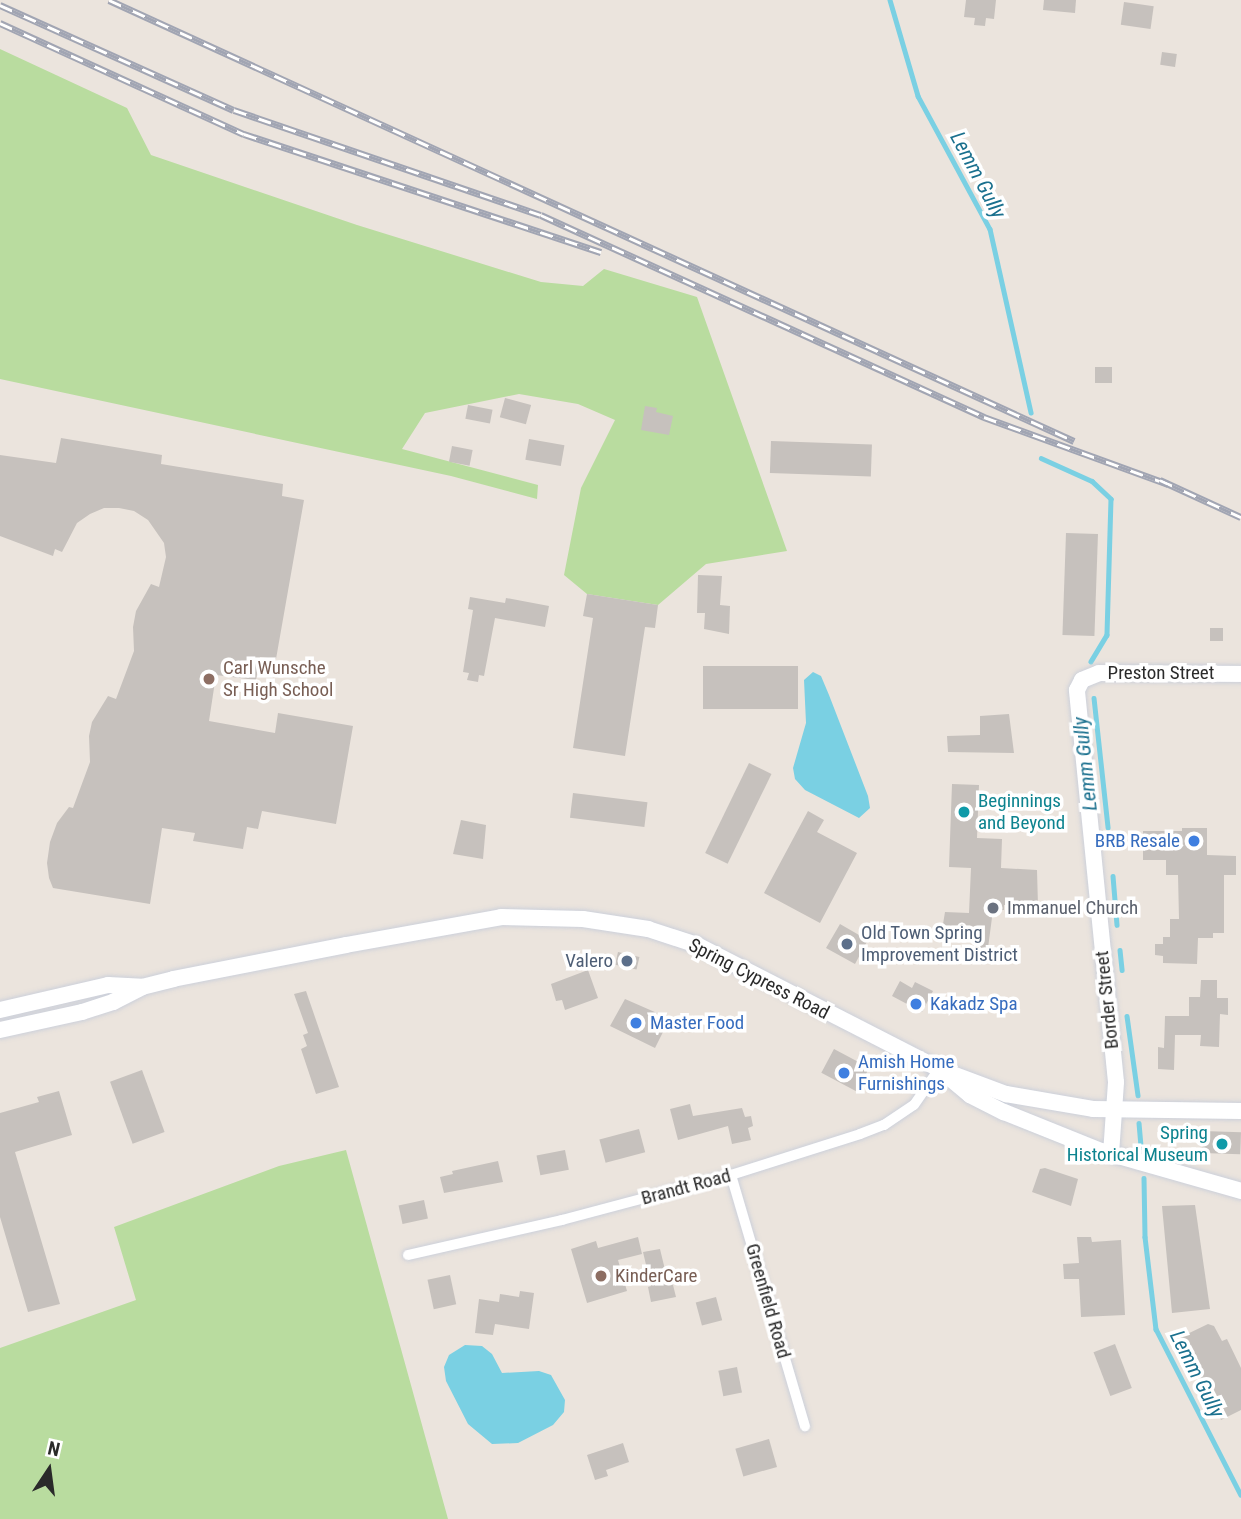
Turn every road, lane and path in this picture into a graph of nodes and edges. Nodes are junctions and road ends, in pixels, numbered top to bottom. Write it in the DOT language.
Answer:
graph roads {
  1 [pos="1241,674"];
  2 [pos="1082,680"];
  3 [pos="142,987"];
  4 [pos="0,1010"];
  5 [pos="0,1030"];
  6 [pos="939,1069"];
  7 [pos="1115,1111"];
  8 [pos="1241,1111"];
  9 [pos="1111,1154"];
  10 [pos="731,1175"];
  11 [pos="1241,1191"];
  12 [pos="408,1255"];
  13 [pos="805,1426"];
  1 -- 2 [label="main road, Preston Street"];
  2 -- 7 [label="main road, Border Street"];
  3 -- 4 [label="main road, Spring Cypress Road"];
  3 -- 5 [label="main road, Spring Cypress Road"];
  3 -- 6 [label="main road, Spring Cypress Road"];
  6 -- 7 [label="main road, Spring Cypress Road"];
  6 -- 9 [label="main road"];
  6 -- 10 [label="street, Brandt Road"];
  7 -- 8 [label="main road, Spring Cypress Road"];
  7 -- 9 [label="main road, Border Street"];
  9 -- 11 [label="main road"];
  10 -- 12 [label="street, Brandt Road"];
  10 -- 13 [label="street, Greenfield Road"];
}
